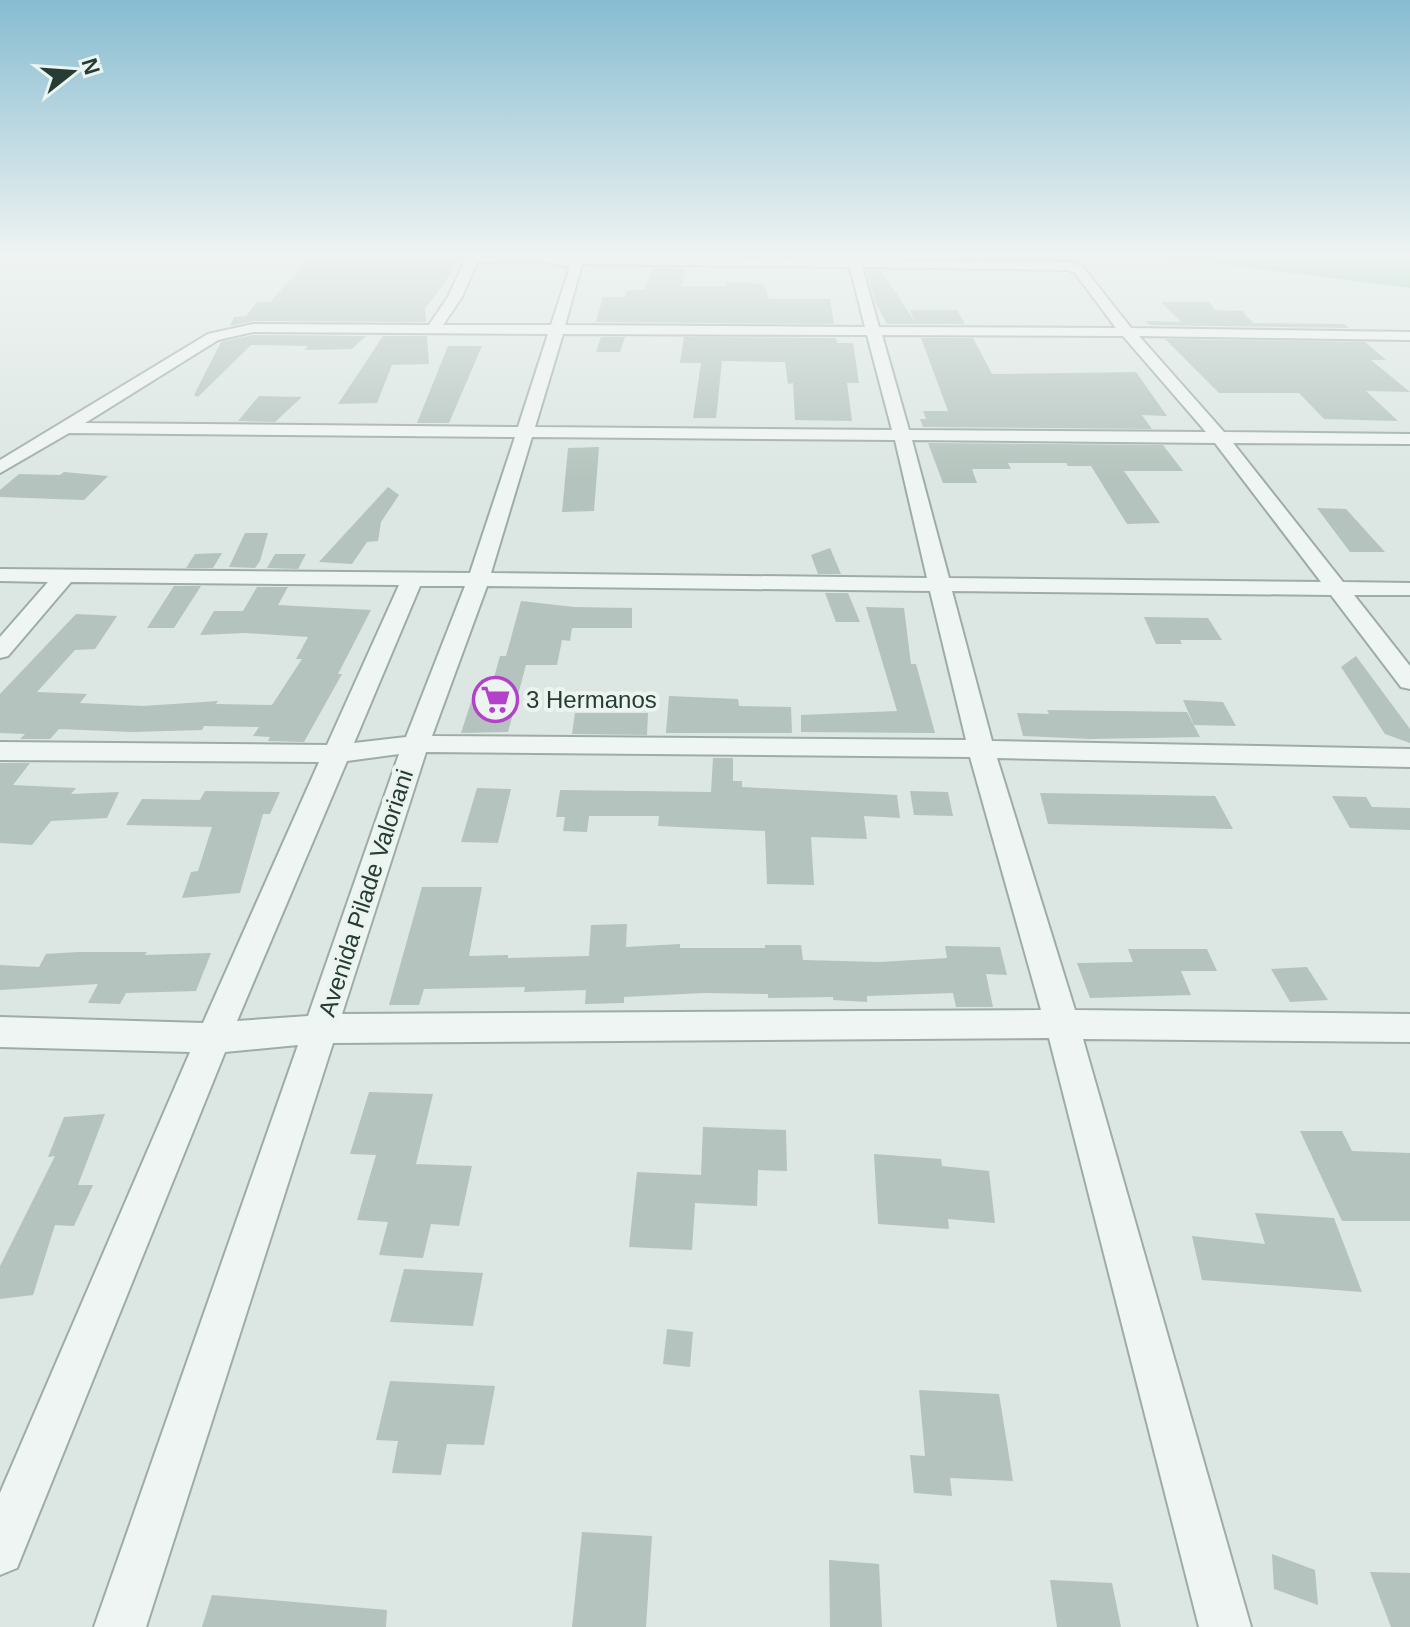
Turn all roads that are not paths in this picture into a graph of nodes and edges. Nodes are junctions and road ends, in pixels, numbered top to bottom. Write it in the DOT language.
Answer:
graph roads {
  1 [pos="558,328"];
  2 [pos="874,328"];
  3 [pos="1124,328"];
  4 [pos="432,330"];
  5 [pos="557,331"];
  6 [pos="1127,332"];
  7 [pos="875,333"];
  8 [pos="1410,336"];
  9 [pos="64,428"];
  10 [pos="526,430"];
  11 [pos="902,435"];
  12 [pos="1220,438"];
  13 [pos="1410,439"];
  14 [pos="0,468"];
  15 [pos="0,575"];
  16 [pos="66,575"];
  17 [pos="412,580"];
  18 [pos="478,581"];
  19 [pos="938,587"];
  20 [pos="1338,589"];
  21 [pos="1410,589"];
  22 [pos="0,651"];
  23 [pos="1410,682"];
  24 [pos="416,744"];
  25 [pos="981,749"];
  26 [pos="0,751"];
  27 [pos="334,754"];
  28 [pos="1410,758"];
  29 [pos="1062,1024"];
  30 [pos="1410,1028"];
  31 [pos="321,1029"];
  32 [pos="0,1032"];
  33 [pos="213,1038"];
  34 [pos="0,1551"];
  35 [pos="120,1627"];
  36 [pos="1225,1627"];
  1 -- 5 [label="street, Avenida Pilade Valoriani"];
  2 -- 7 [label="street"];
  3 -- 6 [label="street"];
  4 -- 5 [label="street"];
  4 -- 9 [label="street"];
  5 -- 7 [label="street"];
  5 -- 10 [label="street, Avenida Pilade Valoriani"];
  6 -- 7 [label="street"];
  6 -- 8 [label="street"];
  6 -- 12 [label="street"];
  7 -- 11 [label="street"];
  9 -- 10 [label="street"];
  9 -- 14 [label="street"];
  10 -- 11 [label="street"];
  10 -- 18 [label="street, Avenida Pilade Valoriani"];
  11 -- 12 [label="street"];
  11 -- 19 [label="street"];
  12 -- 13 [label="street"];
  12 -- 20 [label="street"];
  15 -- 16 [label="street"];
  16 -- 17 [label="street"];
  16 -- 22 [label="street"];
  17 -- 18 [label="street"];
  17 -- 27 [label="street"];
  18 -- 19 [label="street"];
  18 -- 24 [label="street, Avenida Pilade Valoriani"];
  19 -- 20 [label="street"];
  19 -- 25 [label="street"];
  20 -- 21 [label="street"];
  20 -- 23 [label="street"];
  24 -- 25 [label="street"];
  24 -- 27 [label="street"];
  24 -- 31 [label="street, Avenida Pilade Valoriani"];
  25 -- 28 [label="street"];
  25 -- 29 [label="street"];
  26 -- 27 [label="street"];
  27 -- 33 [label="street"];
  29 -- 30 [label="street"];
  29 -- 31 [label="street"];
  29 -- 36 [label="street"];
  31 -- 33 [label="street"];
  31 -- 35 [label="street, Avenida Pilade Valoriani"];
  32 -- 33 [label="street"];
  33 -- 34 [label="street"];
}
